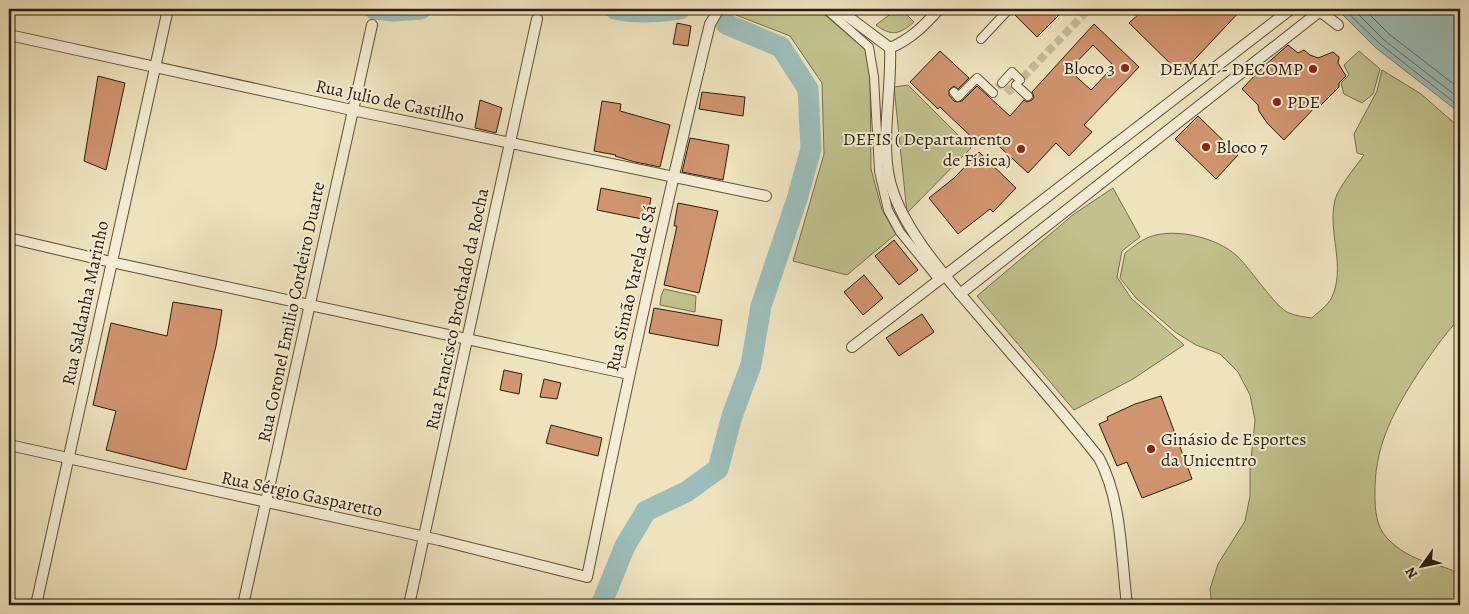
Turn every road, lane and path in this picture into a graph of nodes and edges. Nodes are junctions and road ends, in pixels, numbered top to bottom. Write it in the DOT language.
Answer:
graph roads {
  1 [pos="168,9"];
  2 [pos="826,9"];
  3 [pos="838,9"];
  4 [pos="940,9"];
  5 [pos="1009,9"];
  6 [pos="1291,9"];
  7 [pos="722,10"];
  8 [pos="1318,10"];
  9 [pos="537,19"];
  10 [pos="372,25"];
  11 [pos="1338,25"];
  12 [pos="9,35"];
  13 [pos="981,39"];
  14 [pos="890,48"];
  15 [pos="155,66"];
  16 [pos="1002,83"];
  17 [pos="954,92"];
  18 [pos="993,93"];
  19 [pos="1028,96"];
  20 [pos="352,110"];
  21 [pos="510,143"];
  22 [pos="672,176"];
  23 [pos="766,196"];
  24 [pos="9,238"];
  25 [pos="111,262"];
  26 [pos="942,278"];
  27 [pos="960,294"];
  28 [pos="309,305"];
  29 [pos="467,339"];
  30 [pos="852,348"];
  31 [pos="628,374"];
  32 [pos="9,446"];
  33 [pos="68,459"];
  34 [pos="266,502"];
  35 [pos="424,537"];
  36 [pos="587,577"];
  37 [pos="36,605"];
  38 [pos="243,605"];
  39 [pos="409,605"];
  40 [pos="1127,605"];
  1 -- 15 [label="street, Rua Saldanha Marinho"];
  2 -- 26 [label="street"];
  3 -- 14 [label="street"];
  4 -- 14 [label="street"];
  5 -- 13 [label="street"];
  6 -- 26 [label="street"];
  7 -- 22 [label="street, Rua Simão Varela de Sá"];
  8 -- 11 [label="street"];
  8 -- 27 [label="street"];
  9 -- 21 [label="street, Rua Francisco Brochado da Rocha"];
  10 -- 20 [label="street, Rua Coronel Emilio Cordeiro Duarte"];
  12 -- 15 [label="street, Rua Julio de Castilho"];
  14 -- 26 [label="street"];
  15 -- 20 [label="street, Rua Julio de Castilho"];
  15 -- 25 [label="street, Rua Saldanha Marinho"];
  16 -- 19 [label="street"];
  17 -- 18 [label="street"];
  20 -- 21 [label="street, Rua Julio de Castilho"];
  20 -- 28 [label="street, Rua Coronel Emilio Cordeiro Duarte"];
  21 -- 22 [label="street, Rua Julio de Castilho"];
  21 -- 29 [label="street, Rua Francisco Brochado da Rocha"];
  22 -- 23 [label="street, Rua Julio de Castilho"];
  22 -- 31 [label="street, Rua Simão Varela de Sá"];
  24 -- 25 [label="street"];
  25 -- 28 [label="street"];
  25 -- 33 [label="street, Rua Saldanha Marinho"];
  26 -- 27 [label="street"];
  26 -- 30 [label="street"];
  27 -- 40 [label="street"];
  28 -- 29 [label="street"];
  28 -- 34 [label="street, Rua Coronel Emilio Cordeiro Duarte"];
  29 -- 31 [label="street"];
  29 -- 35 [label="street, Rua Francisco Brochado da Rocha"];
  31 -- 36 [label="street, Rua Simão Varela de Sá"];
  32 -- 33 [label="street, Rua Sérgio Gasparetto"];
  33 -- 34 [label="street, Rua Sérgio Gasparetto"];
  33 -- 37 [label="street, Rua Saldanha Marinho"];
  34 -- 35 [label="street, Rua Sérgio Gasparetto"];
  34 -- 38 [label="street, Rua Coronel Emilio Cordeiro Duarte"];
  35 -- 36 [label="street, Rua Sérgio Gasparetto"];
  35 -- 39 [label="street, Rua Francisco Brochado da Rocha"];
}
